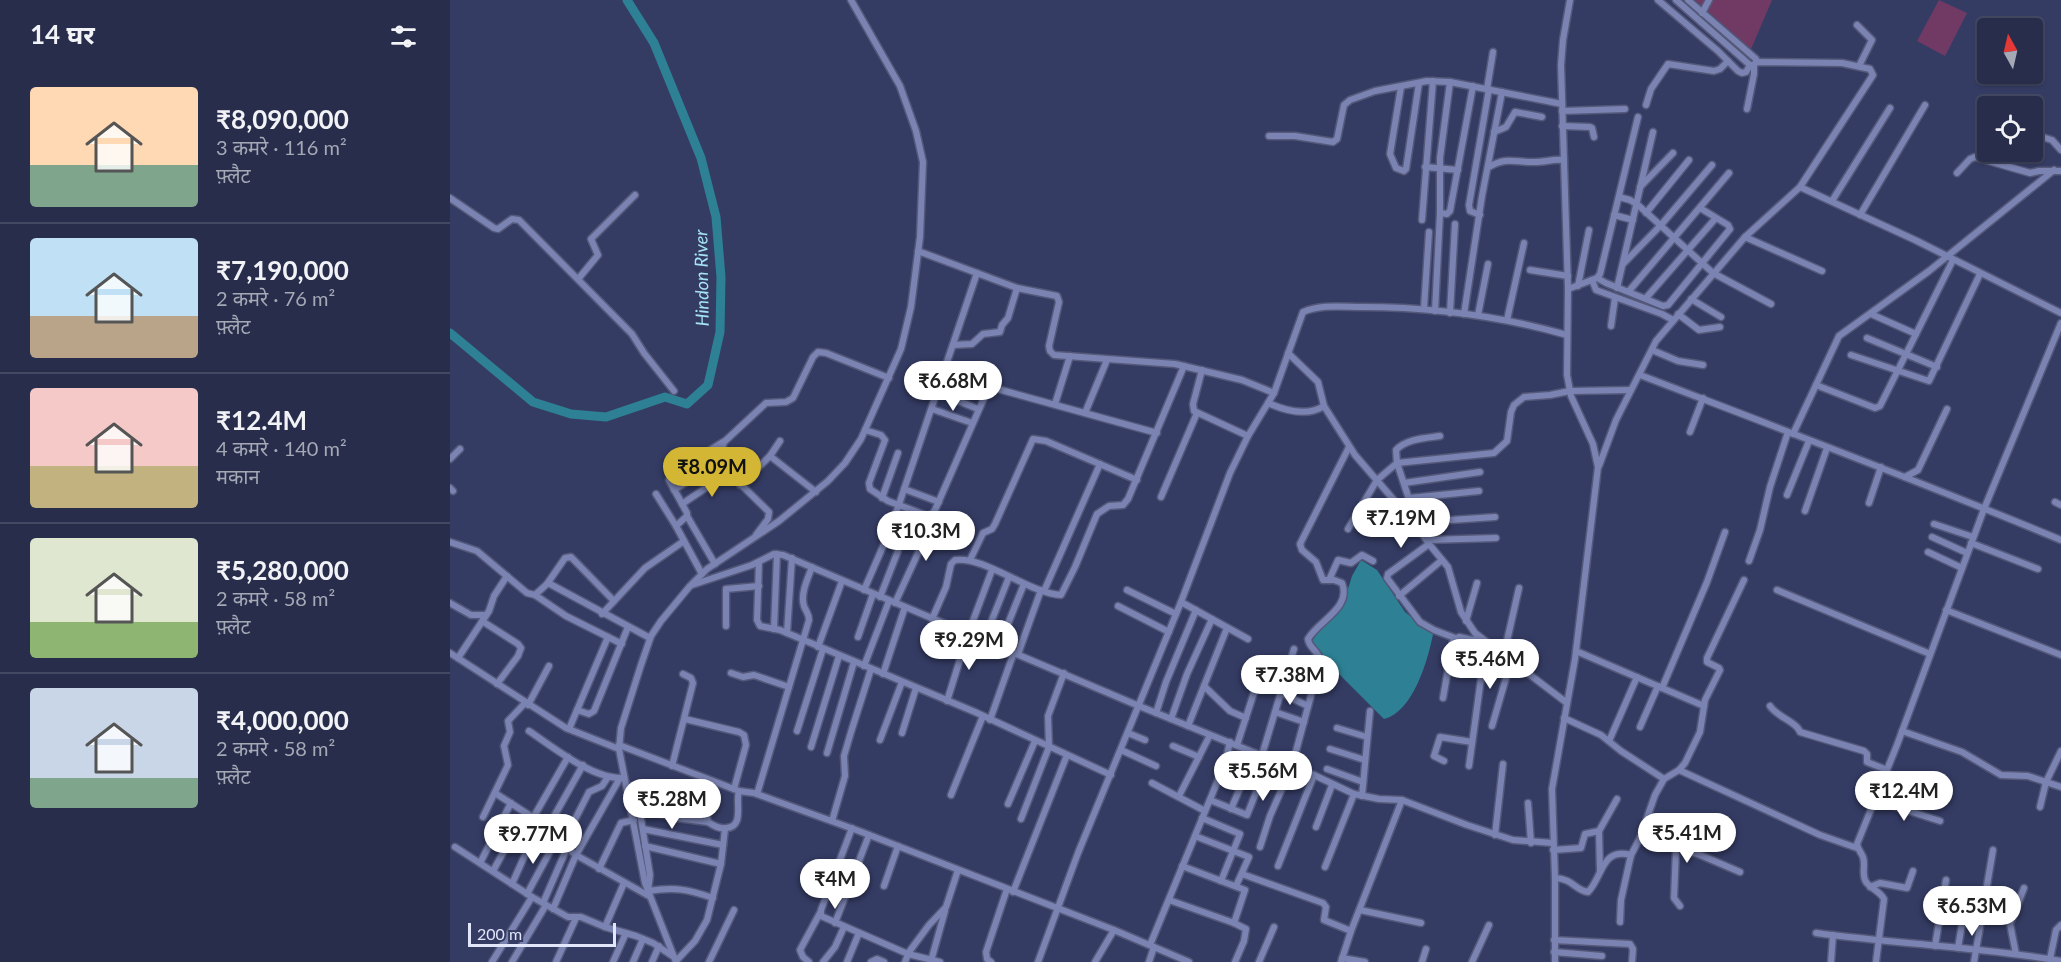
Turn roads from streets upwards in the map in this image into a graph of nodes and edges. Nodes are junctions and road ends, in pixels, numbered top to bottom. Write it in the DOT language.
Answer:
graph roads {
  1 [pos="851,0"];
  2 [pos="1570,0"];
  3 [pos="1658,0"];
  4 [pos="1676,0"];
  5 [pos="1688,0"];
  6 [pos="1709,0"];
  7 [pos="1702,13"];
  8 [pos="1857,25"];
  9 [pos="1493,52"];
  10 [pos="1728,61"];
  11 [pos="1753,64"];
  12 [pos="1859,66"];
  13 [pos="1433,81"];
  14 [pos="1450,82"];
  15 [pos="1419,83"];
  16 [pos="1473,86"];
  17 [pos="1401,87"];
  18 [pos="1488,89"];
  19 [pos="1502,92"];
  20 [pos="1646,105"];
  21 [pos="1925,105"];
  22 [pos="1562,107"];
  23 [pos="1890,108"];
  24 [pos="1625,109"];
  25 [pos="1747,109"];
  26 [pos="1542,117"];
  27 [pos="1638,117"];
  28 [pos="1430,120"];
  29 [pos="1485,120"];
  30 [pos="1445,121"];
  31 [pos="1496,122"];
  32 [pos="1562,126"];
  33 [pos="1653,132"];
  34 [pos="1269,136"];
  35 [pos="1494,136"];
  36 [pos="1594,137"];
  37 [pos="2043,137"];
  38 [pos="1481,138"];
  39 [pos="2061,150"];
  40 [pos="1673,153"];
  41 [pos="1564,160"];
  42 [pos="1689,160"];
  43 [pos="1712,165"];
  44 [pos="1425,166"];
  45 [pos="1440,167"];
  46 [pos="1489,167"];
  47 [pos="1458,170"];
  48 [pos="2058,171"];
  49 [pos="1729,173"];
  50 [pos="1958,173"];
  51 [pos="1800,187"];
  52 [pos="1640,188"];
  53 [pos="635,195"];
  54 [pos="1619,197"];
  55 [pos="450,198"];
  56 [pos="1832,201"];
  57 [pos="1636,204"];
  58 [pos="1700,208"];
  59 [pos="1440,213"];
  60 [pos="1646,213"];
  61 [pos="1480,215"];
  62 [pos="1614,215"];
  63 [pos="1860,215"];
  64 [pos="1633,219"];
  65 [pos="1715,219"];
  66 [pos="1422,220"];
  67 [pos="1455,224"];
  68 [pos="1660,225"];
  69 [pos="1589,231"];
  70 [pos="1429,232"];
  71 [pos="1745,237"];
  72 [pos="1675,238"];
  73 [pos="1524,243"];
  74 [pos="1688,250"];
  75 [pos="918,251"];
  76 [pos="1946,256"];
  77 [pos="1953,260"];
  78 [pos="1488,264"];
  79 [pos="1703,264"];
  80 [pos="1623,265"];
  81 [pos="1530,270"];
  82 [pos="1822,271"];
  83 [pos="977,273"];
  84 [pos="1713,273"];
  85 [pos="1980,273"];
  86 [pos="1568,276"];
  87 [pos="579,278"];
  88 [pos="1595,279"];
  89 [pos="1578,285"];
  90 [pos="1017,288"];
  91 [pos="1617,288"];
  92 [pos="1568,289"];
  93 [pos="1629,291"];
  94 [pos="1615,298"];
  95 [pos="1646,298"];
  96 [pos="1690,299"];
  97 [pos="1771,304"];
  98 [pos="1424,308"];
  99 [pos="1435,311"];
  100 [pos="1450,313"];
  101 [pos="2061,313"];
  102 [pos="1464,314"];
  103 [pos="1678,314"];
  104 [pos="1870,314"];
  105 [pos="1478,315"];
  106 [pos="1721,317"];
  107 [pos="1507,320"];
  108 [pos="1673,321"];
  109 [pos="2061,323"];
  110 [pos="1611,326"];
  111 [pos="1720,327"];
  112 [pos="1916,334"];
  113 [pos="1567,335"];
  114 [pos="1867,338"];
  115 [pos="953,345"];
  116 [pos="1652,350"];
  117 [pos="1288,353"];
  118 [pos="1906,354"];
  119 [pos="1851,355"];
  120 [pos="1070,356"];
  121 [pos="1107,360"];
  122 [pos="1703,365"];
  123 [pos="1184,366"];
  124 [pos="1937,367"];
  125 [pos="1202,370"];
  126 [pos="1898,372"];
  127 [pos="1640,375"];
  128 [pos="889,378"];
  129 [pos="1816,385"];
  130 [pos="1631,390"];
  131 [pos="674,391"];
  132 [pos="1570,391"];
  133 [pos="937,392"];
  134 [pos="1274,393"];
  135 [pos="1703,398"];
  136 [pos="1268,403"];
  137 [pos="1055,404"];
  138 [pos="1324,406"];
  139 [pos="932,409"];
  140 [pos="978,409"];
  141 [pos="1947,409"];
  142 [pos="1085,412"];
  143 [pos="1197,414"];
  144 [pos="972,423"];
  145 [pos="865,430"];
  146 [pos="1690,432"];
  147 [pos="1157,433"];
  148 [pos="1791,433"];
  149 [pos="1248,436"];
  150 [pos="1440,436"];
  151 [pos="780,441"];
  152 [pos="1809,441"];
  153 [pos="724,442"];
  154 [pos="1349,447"];
  155 [pos="1827,448"];
  156 [pos="460,449"];
  157 [pos="898,453"];
  158 [pos="770,456"];
  159 [pos="450,459"];
  160 [pos="720,462"];
  161 [pos="1397,463"];
  162 [pos="1100,464"];
  163 [pos="1598,467"];
  164 [pos="1881,467"];
  165 [pos="1480,472"];
  166 [pos="728,473"];
  167 [pos="1905,477"];
  168 [pos="1137,480"];
  169 [pos="1377,480"];
  170 [pos="1404,483"];
  171 [pos="740,485"];
  172 [pos="904,489"];
  173 [pos="674,490"];
  174 [pos="1479,491"];
  175 [pos="816,492"];
  176 [pos="656,494"];
  177 [pos="1787,495"];
  178 [pos="1161,497"];
  179 [pos="882,498"];
  180 [pos="1410,498"];
  181 [pos="939,502"];
  182 [pos="1869,503"];
  183 [pos="682,504"];
  184 [pos="899,506"];
  185 [pos="1984,509"];
  186 [pos="1805,511"];
  187 [pos="931,515"];
  188 [pos="687,516"];
  189 [pos="1496,517"];
  190 [pos="894,520"];
  191 [pos="1934,524"];
  192 [pos="676,526"];
  193 [pos="1348,529"];
  194 [pos="1725,532"];
  195 [pos="1932,537"];
  196 [pos="754,538"];
  197 [pos="1496,538"];
  198 [pos="1972,540"];
  199 [pos="2061,540"];
  200 [pos="684,541"];
  201 [pos="450,542"];
  202 [pos="1428,542"];
  203 [pos="1928,552"];
  204 [pos="1967,553"];
  205 [pos="777,554"];
  206 [pos="792,558"];
  207 [pos="970,560"];
  208 [pos="1442,560"];
  209 [pos="1373,561"];
  210 [pos="1749,561"];
  211 [pos="759,562"];
  212 [pos="715,564"];
  213 [pos="812,567"];
  214 [pos="1962,568"];
  215 [pos="2038,569"];
  216 [pos="992,570"];
  217 [pos="702,574"];
  218 [pos="507,576"];
  219 [pos="1009,577"];
  220 [pos="1329,580"];
  221 [pos="1744,580"];
  222 [pos="842,581"];
  223 [pos="1477,583"];
  224 [pos="547,584"];
  225 [pos="1024,584"];
  226 [pos="690,586"];
  227 [pos="759,586"];
  228 [pos="1519,588"];
  229 [pos="864,590"];
  230 [pos="1128,590"];
  231 [pos="1777,590"];
  232 [pos="1043,591"];
  233 [pos="535,595"];
  234 [pos="877,595"];
  235 [pos="1399,596"];
  236 [pos="614,601"];
  237 [pos="892,602"];
  238 [pos="1181,602"];
  239 [pos="453,605"];
  240 [pos="1118,606"];
  241 [pos="905,608"];
  242 [pos="1196,610"];
  243 [pos="1946,610"];
  244 [pos="450,613"];
  245 [pos="602,614"];
  246 [pos="1176,614"];
  247 [pos="484,618"];
  248 [pos="932,619"];
  249 [pos="1212,619"];
  250 [pos="1466,621"];
  251 [pos="726,626"];
  252 [pos="628,627"];
  253 [pos="774,628"];
  254 [pos="1227,628"];
  255 [pos="1169,632"];
  256 [pos="787,633"];
  257 [pos="968,634"];
  258 [pos="608,637"];
  259 [pos="858,637"];
  260 [pos="650,638"];
  261 [pos="1455,638"];
  262 [pos="1248,639"];
  263 [pos="803,640"];
  264 [pos="984,640"];
  265 [pos="1483,640"];
  266 [pos="622,644"];
  267 [pos="999,646"];
  268 [pos="820,648"];
  269 [pos="1294,649"];
  270 [pos="1576,651"];
  271 [pos="450,653"];
  272 [pos="1016,653"];
  273 [pos="1504,654"];
  274 [pos="1930,654"];
  275 [pos="2061,655"];
  276 [pos="839,656"];
  277 [pos="458,658"];
  278 [pos="1511,661"];
  279 [pos="854,662"];
  280 [pos="1290,663"];
  281 [pos="549,666"];
  282 [pos="864,666"];
  283 [pos="871,669"];
  284 [pos="1318,671"];
  285 [pos="731,673"];
  286 [pos="1064,673"];
  287 [pos="883,674"];
  288 [pos="1260,674"];
  289 [pos="683,675"];
  290 [pos="1285,677"];
  291 [pos="1637,677"];
  292 [pos="902,682"];
  293 [pos="497,684"];
  294 [pos="1204,686"];
  295 [pos="1313,686"];
  296 [pos="789,687"];
  297 [pos="1660,687"];
  298 [pos="916,688"];
  299 [pos="1281,693"];
  300 [pos="1443,698"];
  301 [pos="946,701"];
  302 [pos="527,704"];
  303 [pos="1567,704"];
  304 [pos="1139,706"];
  305 [pos="1308,706"];
  306 [pos="1704,706"];
  307 [pos="1770,706"];
  308 [pos="577,710"];
  309 [pos="1370,711"];
  310 [pos="1156,712"];
  311 [pos="1275,712"];
  312 [pos="983,716"];
  313 [pos="1246,718"];
  314 [pos="1564,718"];
  315 [pos="685,719"];
  316 [pos="1171,719"];
  317 [pos="990,720"];
  318 [pos="1304,722"];
  319 [pos="1188,726"];
  320 [pos="1492,726"];
  321 [pos="1640,727"];
  322 [pos="1337,728"];
  323 [pos="569,729"];
  324 [pos="529,731"];
  325 [pos="797,731"];
  326 [pos="1902,731"];
  327 [pos="902,733"];
  328 [pos="1128,733"];
  329 [pos="1210,735"];
  330 [pos="1367,737"];
  331 [pos="880,740"];
  332 [pos="1145,740"];
  333 [pos="1035,741"];
  334 [pos="1610,741"];
  335 [pos="1472,742"];
  336 [pos="1233,744"];
  337 [pos="1173,746"];
  338 [pos="619,747"];
  339 [pos="811,747"];
  340 [pos="1048,747"];
  341 [pos="1330,749"];
  342 [pos="1121,750"];
  343 [pos="2061,751"];
  344 [pos="827,753"];
  345 [pos="1258,754"];
  346 [pos="1067,755"];
  347 [pos="568,757"];
  348 [pos="1199,757"];
  349 [pos="1270,758"];
  350 [pos="1365,759"];
  351 [pos="1444,760"];
  352 [pos="1225,763"];
  353 [pos="1503,764"];
  354 [pos="583,765"];
  355 [pos="672,766"];
  356 [pos="1156,766"];
  357 [pos="1292,766"];
  358 [pos="1468,766"];
  359 [pos="1327,769"];
  360 [pos="1680,770"];
  361 [pos="1887,770"];
  362 [pos="1246,771"];
  363 [pos="1111,775"];
  364 [pos="1314,775"];
  365 [pos="608,777"];
  366 [pos="622,778"];
  367 [pos="1664,779"];
  368 [pos="1363,782"];
  369 [pos="2046,782"];
  370 [pos="1152,783"];
  371 [pos="1332,785"];
  372 [pos="2061,787"];
  373 [pos="736,790"];
  374 [pos="495,793"];
  375 [pos="628,793"];
  376 [pos="637,794"];
  377 [pos="757,794"];
  378 [pos="1354,794"];
  379 [pos="951,795"];
  380 [pos="1179,796"];
  381 [pos="1362,796"];
  382 [pos="1617,799"];
  383 [pos="1209,800"];
  384 [pos="1402,800"];
  385 [pos="1875,800"];
  386 [pos="511,803"];
  387 [pos="1528,803"];
  388 [pos="1008,804"];
  389 [pos="2040,807"];
  390 [pos="639,809"];
  391 [pos="1232,809"];
  392 [pos="1205,811"];
  393 [pos="483,817"];
  394 [pos="533,818"];
  395 [pos="1202,818"];
  396 [pos="1021,819"];
  397 [pos="634,820"];
  398 [pos="832,821"];
  399 [pos="1940,821"];
  400 [pos="708,822"];
  401 [pos="548,827"];
  402 [pos="1316,827"];
  403 [pos="852,828"];
  404 [pos="643,829"];
  405 [pos="725,829"];
  406 [pos="1599,831"];
  407 [pos="514,833"];
  408 [pos="869,835"];
  409 [pos="1495,835"];
  410 [pos="1195,836"];
  411 [pos="533,837"];
  412 [pos="1640,838"];
  413 [pos="565,839"];
  414 [pos="1531,843"];
  415 [pos="723,845"];
  416 [pos="553,846"];
  417 [pos="645,846"];
  418 [pos="898,846"];
  419 [pos="455,847"];
  420 [pos="1553,847"];
  421 [pos="567,848"];
  422 [pos="1260,848"];
  423 [pos="1857,848"];
  424 [pos="1676,849"];
  425 [pos="1993,850"];
  426 [pos="1233,851"];
  427 [pos="576,855"];
  428 [pos="1631,855"];
  429 [pos="480,862"];
  430 [pos="721,864"];
  431 [pos="1182,866"];
  432 [pos="1278,866"];
  433 [pos="1325,867"];
  434 [pos="599,869"];
  435 [pos="958,870"];
  436 [pos="493,871"];
  437 [pos="1913,871"];
  438 [pos="1600,872"];
  439 [pos="1740,872"];
  440 [pos="1242,874"];
  441 [pos="1555,878"];
  442 [pos="1221,880"];
  443 [pos="1946,880"];
  444 [pos="624,883"];
  445 [pos="512,884"];
  446 [pos="1887,884"];
  447 [pos="884,886"];
  448 [pos="1236,886"];
  449 [pos="1870,887"];
  450 [pos="2024,888"];
  451 [pos="1010,891"];
  452 [pos="649,894"];
  453 [pos="1882,895"];
  454 [pos="530,896"];
  455 [pos="713,898"];
  456 [pos="1169,900"];
  457 [pos="544,904"];
  458 [pos="1680,906"];
  459 [pos="1965,906"];
  460 [pos="946,907"];
  461 [pos="1058,908"];
  462 [pos="553,909"];
  463 [pos="734,910"];
  464 [pos="1360,910"];
  465 [pos="820,913"];
  466 [pos="576,918"];
  467 [pos="1620,922"];
  468 [pos="835,923"];
  469 [pos="1234,923"];
  470 [pos="1421,923"];
  471 [pos="2061,925"];
  472 [pos="1489,926"];
  473 [pos="605,927"];
  474 [pos="844,927"];
  475 [pos="1274,927"];
  476 [pos="1114,930"];
  477 [pos="1351,931"];
  478 [pos="626,933"];
  479 [pos="859,933"];
  480 [pos="1816,933"];
  481 [pos="1833,935"];
  482 [pos="643,939"];
  483 [pos="1554,940"];
  484 [pos="1878,940"];
  485 [pos="659,946"];
  486 [pos="1152,946"];
  487 [pos="1935,946"];
  488 [pos="1958,948"];
  489 [pos="1426,949"];
  490 [pos="1976,950"];
  491 [pos="1554,952"];
  492 [pos="908,954"];
  493 [pos="2016,954"];
  494 [pos="1602,956"];
  495 [pos="1172,959"];
  496 [pos="2050,959"];
  497 [pos="675,960"];
  498 [pos="931,960"];
  499 [pos="1341,960"];
  500 [pos="2061,961"];
  501 [pos="492,962"];
  502 [pos="512,962"];
  503 [pos="556,962"];
  504 [pos="613,962"];
  505 [pos="633,962"];
  506 [pos="652,962"];
  507 [pos="709,962"];
  508 [pos="809,962"];
  509 [pos="823,962"];
  510 [pos="847,962"];
  511 [pos="871,962"];
  512 [pos="884,962"];
  513 [pos="905,962"];
  514 [pos="940,962"];
  515 [pos="991,962"];
  516 [pos="1038,962"];
  517 [pos="1095,962"];
  518 [pos="1149,962"];
  519 [pos="1189,962"];
  520 [pos="1235,962"];
  521 [pos="1259,962"];
  522 [pos="1365,962"];
  523 [pos="1422,962"];
  524 [pos="1472,962"];
  525 [pos="1555,962"];
  526 [pos="1632,962"];
  527 [pos="1831,962"];
  528 [pos="1876,962"];
  529 [pos="1974,962"];
  1 -- 75 [label="street"];
  2 -- 22 [label="street"];
  3 -- 10 [label="street"];
  4 -- 11 [label="street"];
  5 -- 7 [label="street"];
  6 -- 7 [label="street"];
  7 -- 11 [label="street"];
  8 -- 12 [label="street"];
  9 -- 18 [label="street"];
  10 -- 11 [label="street"];
  10 -- 20 [label="street"];
  11 -- 12 [label="street"];
  11 -- 25 [label="street"];
  12 -- 51 [label="street"];
  13 -- 14 [label="street"];
  13 -- 15 [label="street"];
  13 -- 28 [label="street"];
  14 -- 16 [label="street"];
  14 -- 30 [label="street"];
  15 -- 17 [label="street"];
  15 -- 17 [label="street"];
  16 -- 18 [label="street"];
  16 -- 47 [label="street"];
  17 -- 34 [label="street"];
  18 -- 19 [label="street"];
  18 -- 29 [label="street"];
  19 -- 22 [label="street"];
  19 -- 31 [label="street"];
  21 -- 63 [label="street"];
  22 -- 24 [label="street"];
  22 -- 32 [label="street"];
  23 -- 56 [label="street"];
  26 -- 35 [label="street"];
  27 -- 54 [label="street"];
  28 -- 30 [label="street"];
  28 -- 44 [label="street"];
  29 -- 31 [label="street"];
  29 -- 38 [label="street"];
  30 -- 45 [label="street"];
  31 -- 35 [label="street"];
  32 -- 36 [label="street"];
  32 -- 41 [label="street"];
  33 -- 52 [label="street"];
  35 -- 38 [label="street"];
  35 -- 46 [label="street"];
  37 -- 39 [label="street"];
  38 -- 61 [label="street"];
  40 -- 52 [label="street"];
  41 -- 46 [label="street"];
  41 -- 86 [label="street"];
  42 -- 60 [label="street"];
  43 -- 68 [label="street"];
  44 -- 45 [label="street"];
  44 -- 66 [label="street"];
  45 -- 47 [label="street"];
  45 -- 59 [label="street"];
  46 -- 61 [label="street"];
  47 -- 59 [label="street"];
  48 -- 50 [label="street"];
  48 -- 76 [label="street"];
  49 -- 58 [label="street"];
  51 -- 56 [label="street"];
  51 -- 71 [label="street"];
  52 -- 57 [label="street"];
  53 -- 87 [label="street"];
  54 -- 57 [label="street"];
  54 -- 62 [label="street"];
  55 -- 87 [label="street"];
  56 -- 63 [label="street"];
  57 -- 60 [label="street"];
  57 -- 64 [label="street"];
  58 -- 65 [label="street"];
  58 -- 72 [label="street"];
  59 -- 99 [label="street"];
  60 -- 68 [label="street"];
  61 -- 102 [label="street"];
  62 -- 64 [label="street"];
  62 -- 88 [label="street"];
  63 -- 76 [label="street"];
  64 -- 80 [label="street"];
  65 -- 74 [label="street"];
  65 -- 79 [label="street"];
  67 -- 100 [label="street"];
  68 -- 72 [label="street"];
  68 -- 80 [label="street"];
  69 -- 89 [label="street"];
  70 -- 98 [label="street"];
  71 -- 82 [label="street"];
  71 -- 84 [label="street"];
  72 -- 74 [label="street"];
  72 -- 93 [label="street"];
  73 -- 107 [label="street"];
  74 -- 79 [label="street"];
  74 -- 95 [label="street"];
  75 -- 83 [label="street"];
  75 -- 128 [label="street"];
  76 -- 77 [label="street"];
  76 -- 104 [label="street"];
  77 -- 85 [label="street"];
  77 -- 112 [label="street"];
  78 -- 105 [label="street"];
  79 -- 84 [label="street"];
  79 -- 95 [label="street"];
  80 -- 91 [label="street"];
  81 -- 86 [label="street"];
  83 -- 90 [label="street"];
  83 -- 115 [label="street"];
  84 -- 96 [label="street"];
  84 -- 97 [label="street"];
  85 -- 101 [label="street"];
  85 -- 124 [label="street"];
  86 -- 92 [label="street"];
  87 -- 131 [label="street"];
  88 -- 89 [label="street"];
  88 -- 91 [label="street"];
  88 -- 94 [label="street"];
  89 -- 92 [label="street"];
  90 -- 115 [label="street"];
  90 -- 120 [label="street"];
  91 -- 93 [label="street"];
  92 -- 113 [label="street"];
  93 -- 95 [label="street"];
  94 -- 108 [label="street"];
  94 -- 110 [label="street"];
  96 -- 103 [label="street"];
  96 -- 106 [label="street"];
  98 -- 99 [label="street"];
  98 -- 117 [label="street"];
  99 -- 100 [label="street"];
  100 -- 102 [label="street"];
  102 -- 105 [label="street"];
  103 -- 108 [label="street"];
  103 -- 111 [label="street"];
  104 -- 112 [label="street"];
  104 -- 129 [label="street"];
  105 -- 107 [label="street"];
  107 -- 113 [label="street"];
  108 -- 116 [label="street"];
  109 -- 185 [label="street"];
  112 -- 118 [label="street"];
  113 -- 132 [label="street"];
  114 -- 118 [label="street"];
  115 -- 133 [label="street"];
  116 -- 122 [label="street"];
  116 -- 127 [label="street"];
  117 -- 134 [label="street"];
  117 -- 138 [label="street"];
  118 -- 124 [label="street"];
  118 -- 126 [label="street"];
  119 -- 126 [label="street"];
  120 -- 121 [label="street"];
  120 -- 137 [label="street"];
  121 -- 123 [label="street"];
  121 -- 142 [label="street"];
  123 -- 125 [label="street"];
  123 -- 147 [label="street"];
  124 -- 126 [label="street"];
  125 -- 134 [label="street"];
  125 -- 143 [label="street"];
  126 -- 129 [label="street"];
  127 -- 130 [label="street"];
  127 -- 135 [label="street"];
  128 -- 145 [label="street"];
  128 -- 153 [label="street"];
  129 -- 148 [label="street"];
  130 -- 132 [label="street"];
  130 -- 163 [label="street"];
  132 -- 161 [label="street"];
  132 -- 163 [label="street"];
  133 -- 139 [label="street"];
  133 -- 140 [label="street"];
  134 -- 136 [label="street"];
  135 -- 146 [label="street"];
  135 -- 148 [label="street"];
  136 -- 138 [label="street"];
  136 -- 149 [label="street"];
  137 -- 140 [label="street"];
  137 -- 142 [label="street"];
  138 -- 154 [label="street"];
  139 -- 144 [label="street"];
  139 -- 172 [label="street"];
  140 -- 144 [label="street"];
  141 -- 167 [label="street"];
  142 -- 147 [label="street"];
  143 -- 149 [label="street"];
  143 -- 178 [label="street"];
  144 -- 181 [label="street"];
  145 -- 175 [label="street"];
  145 -- 179 [label="street"];
  147 -- 168 [label="street"];
  148 -- 152 [label="street"];
  148 -- 210 [label="street"];
  149 -- 238 [label="street"];
  150 -- 161 [label="street"];
  151 -- 158 [label="street"];
  152 -- 155 [label="street"];
  152 -- 177 [label="street"];
  153 -- 160 [label="street"];
  153 -- 173 [label="street"];
  154 -- 169 [label="street"];
  154 -- 220 [label="street"];
  155 -- 164 [label="street"];
  155 -- 186 [label="street"];
  156 -- 159 [label="street"];
  157 -- 179 [label="street"];
  158 -- 171 [label="street"];
  158 -- 175 [label="street"];
  160 -- 166 [label="street"];
  160 -- 173 [label="street"];
  161 -- 169 [label="street"];
  161 -- 170 [label="street"];
  162 -- 168 [label="street"];
  162 -- 207 [label="street"];
  162 -- 232 [label="street"];
  163 -- 270 [label="street"];
  164 -- 167 [label="street"];
  164 -- 182 [label="street"];
  165 -- 170 [label="street"];
  166 -- 171 [label="street"];
  166 -- 183 [label="street"];
  167 -- 185 [label="street"];
  168 -- 232 [label="street"];
  169 -- 193 [label="street"];
  169 -- 202 [label="street"];
  170 -- 180 [label="street"];
  171 -- 196 [label="street"];
  172 -- 181 [label="street"];
  172 -- 184 [label="street"];
  173 -- 183 [label="street"];
  174 -- 180 [label="street"];
  175 -- 196 [label="street"];
  176 -- 192 [label="street"];
  179 -- 184 [label="street"];
  180 -- 189 [label="street"];
  181 -- 187 [label="street"];
  183 -- 188 [label="street"];
  184 -- 187 [label="street"];
  184 -- 190 [label="street"];
  185 -- 198 [label="street"];
  185 -- 199 [label="street"];
  187 -- 237 [label="street"];
  188 -- 192 [label="street"];
  188 -- 212 [label="street"];
  190 -- 229 [label="street"];
  190 -- 234 [label="street"];
  191 -- 198 [label="street"];
  192 -- 200 [label="street"];
  194 -- 297 [label="street"];
  195 -- 204 [label="street"];
  196 -- 212 [label="street"];
  197 -- 202 [label="street"];
  198 -- 204 [label="street"];
  198 -- 215 [label="street"];
  200 -- 217 [label="street"];
  200 -- 236 [label="street"];
  201 -- 218 [label="street"];
  202 -- 208 [label="street"];
  202 -- 235 [label="street"];
  203 -- 214 [label="street"];
  204 -- 214 [label="street"];
  205 -- 206 [label="street"];
  205 -- 211 [label="street"];
  205 -- 253 [label="street"];
  206 -- 213 [label="street"];
  206 -- 256 [label="street"];
  207 -- 216 [label="street"];
  207 -- 248 [label="street"];
  208 -- 235 [label="street"];
  208 -- 250 [label="street"];
  209 -- 220 [label="street"];
  211 -- 226 [label="street"];
  211 -- 227 [label="street"];
  212 -- 217 [label="street"];
  213 -- 222 [label="street"];
  213 -- 263 [label="street"];
  214 -- 243 [label="street"];
  216 -- 219 [label="street"];
  216 -- 257 [label="street"];
  217 -- 226 [label="street"];
  218 -- 233 [label="street"];
  218 -- 247 [label="street"];
  219 -- 225 [label="street"];
  219 -- 264 [label="street"];
  220 -- 284 [label="street"];
  221 -- 306 [label="street"];
  222 -- 229 [label="street"];
  222 -- 268 [label="street"];
  223 -- 250 [label="street"];
  224 -- 233 [label="street"];
  224 -- 236 [label="street"];
  224 -- 245 [label="street"];
  225 -- 232 [label="street"];
  225 -- 267 [label="street"];
  226 -- 260 [label="street"];
  227 -- 251 [label="street"];
  227 -- 253 [label="street"];
  228 -- 273 [label="street"];
  229 -- 234 [label="street"];
  230 -- 246 [label="street"];
  231 -- 274 [label="street"];
  232 -- 272 [label="street"];
  233 -- 258 [label="street"];
  234 -- 237 [label="street"];
  234 -- 259 [label="street"];
  235 -- 261 [label="street"];
  236 -- 245 [label="street"];
  237 -- 241 [label="street"];
  237 -- 282 [label="street"];
  238 -- 242 [label="street"];
  238 -- 246 [label="street"];
  239 -- 244 [label="street"];
  239 -- 247 [label="street"];
  240 -- 255 [label="street"];
  241 -- 248 [label="street"];
  241 -- 287 [label="street"];
  242 -- 249 [label="street"];
  242 -- 310 [label="street"];
  243 -- 274 [label="street"];
  243 -- 275 [label="street"];
  245 -- 252 [label="street"];
  246 -- 255 [label="street"];
  247 -- 277 [label="street"];
  247 -- 293 [label="street"];
  248 -- 257 [label="street"];
  249 -- 254 [label="street"];
  249 -- 316 [label="street"];
  250 -- 265 [label="street"];
  252 -- 260 [label="street"];
  252 -- 266 [label="street"];
  253 -- 256 [label="street"];
  254 -- 262 [label="street"];
  254 -- 294 [label="street"];
  255 -- 304 [label="street"];
  256 -- 263 [label="street"];
  257 -- 264 [label="street"];
  257 -- 301 [label="street"];
  258 -- 266 [label="street"];
  258 -- 308 [label="street"];
  260 -- 338 [label="street"];
  261 -- 265 [label="street"];
  261 -- 300 [label="street"];
  263 -- 268 [label="street"];
  263 -- 296 [label="street"];
  264 -- 267 [label="street"];
  265 -- 273 [label="street"];
  265 -- 335 [label="street"];
  266 -- 308 [label="street"];
  267 -- 272 [label="street"];
  268 -- 276 [label="street"];
  268 -- 325 [label="street"];
  269 -- 280 [label="street"];
  270 -- 291 [label="street"];
  270 -- 303 [label="street"];
  271 -- 277 [label="street"];
  272 -- 286 [label="street"];
  272 -- 317 [label="street"];
  273 -- 278 [label="street"];
  274 -- 326 [label="street"];
  276 -- 279 [label="street"];
  276 -- 339 [label="street"];
  277 -- 293 [label="street"];
  278 -- 303 [label="street"];
  278 -- 320 [label="street"];
  279 -- 282 [label="street"];
  279 -- 344 [label="street"];
  280 -- 284 [label="street"];
  280 -- 290 [label="street"];
  281 -- 302 [label="street"];
  282 -- 283 [label="street"];
  283 -- 287 [label="street"];
  283 -- 398 [label="street"];
  284 -- 295 [label="street"];
  285 -- 296 [label="street"];
  286 -- 304 [label="street"];
  286 -- 340 [label="street"];
  287 -- 292 [label="street"];
  288 -- 313 [label="street"];
  289 -- 315 [label="street"];
  290 -- 295 [label="street"];
  290 -- 299 [label="street"];
  291 -- 297 [label="street"];
  291 -- 334 [label="street"];
  292 -- 298 [label="street"];
  292 -- 331 [label="street"];
  293 -- 302 [label="street"];
  294 -- 313 [label="street"];
  294 -- 319 [label="street"];
  295 -- 305 [label="street"];
  296 -- 377 [label="street"];
  297 -- 306 [label="street"];
  297 -- 321 [label="street"];
  298 -- 301 [label="street"];
  298 -- 327 [label="street"];
  299 -- 305 [label="street"];
  299 -- 311 [label="street"];
  301 -- 312 [label="street"];
  302 -- 323 [label="street"];
  302 -- 374 [label="street"];
  303 -- 314 [label="street"];
  304 -- 310 [label="street"];
  304 -- 328 [label="street"];
  305 -- 318 [label="street"];
  306 -- 360 [label="street"];
  307 -- 361 [label="street"];
  308 -- 323 [label="street"];
  309 -- 330 [label="street"];
  310 -- 316 [label="street"];
  311 -- 318 [label="street"];
  311 -- 345 [label="street"];
  312 -- 317 [label="street"];
  312 -- 379 [label="street"];
  313 -- 336 [label="street"];
  314 -- 334 [label="street"];
  314 -- 420 [label="street"];
  315 -- 355 [label="street"];
  315 -- 373 [label="street"];
  316 -- 319 [label="street"];
  317 -- 333 [label="street"];
  318 -- 357 [label="street"];
  319 -- 329 [label="street"];
  322 -- 330 [label="street"];
  323 -- 338 [label="street"];
  324 -- 347 [label="street"];
  326 -- 361 [label="street"];
  326 -- 369 [label="street"];
  328 -- 332 [label="street"];
  328 -- 342 [label="street"];
  329 -- 336 [label="street"];
  329 -- 348 [label="street"];
  330 -- 350 [label="street"];
  333 -- 340 [label="street"];
  333 -- 388 [label="street"];
  334 -- 367 [label="street"];
  335 -- 351 [label="street"];
  335 -- 358 [label="street"];
  336 -- 345 [label="street"];
  336 -- 352 [label="street"];
  337 -- 348 [label="street"];
  338 -- 355 [label="street"];
  338 -- 366 [label="street"];
  340 -- 346 [label="street"];
  340 -- 396 [label="street"];
  341 -- 350 [label="street"];
  342 -- 356 [label="street"];
  342 -- 363 [label="street"];
  343 -- 369 [label="street"];
  345 -- 349 [label="street"];
  345 -- 362 [label="street"];
  346 -- 363 [label="street"];
  346 -- 451 [label="street"];
  347 -- 354 [label="street"];
  347 -- 394 [label="street"];
  348 -- 380 [label="street"];
  349 -- 357 [label="street"];
  349 -- 391 [label="street"];
  350 -- 368 [label="street"];
  352 -- 362 [label="street"];
  352 -- 383 [label="street"];
  353 -- 409 [label="street"];
  354 -- 365 [label="street"];
  354 -- 401 [label="street"];
  355 -- 373 [label="street"];
  357 -- 364 [label="street"];
  357 -- 422 [label="street"];
  359 -- 368 [label="street"];
  360 -- 367 [label="street"];
  360 -- 423 [label="street"];
  361 -- 385 [label="street"];
  362 -- 391 [label="street"];
  363 -- 461 [label="street"];
  364 -- 371 [label="street"];
  364 -- 432 [label="street"];
  365 -- 366 [label="street"];
  365 -- 413 [label="street"];
  366 -- 375 [label="street"];
  366 -- 427 [label="street"];
  367 -- 412 [label="street"];
  368 -- 381 [label="street"];
  369 -- 372 [label="street"];
  369 -- 389 [label="street"];
  370 -- 380 [label="street"];
  371 -- 378 [label="street"];
  371 -- 402 [label="street"];
  373 -- 377 [label="street"];
  373 -- 405 [label="street"];
  374 -- 386 [label="street"];
  374 -- 393 [label="street"];
  375 -- 376 [label="street"];
  375 -- 397 [label="street"];
  376 -- 390 [label="street"];
  376 -- 400 [label="street"];
  377 -- 398 [label="street"];
  378 -- 381 [label="street"];
  378 -- 433 [label="street"];
  380 -- 392 [label="street"];
  381 -- 384 [label="street"];
  382 -- 406 [label="street"];
  383 -- 391 [label="street"];
  383 -- 392 [label="street"];
  384 -- 409 [label="street"];
  384 -- 464 [label="street"];
  385 -- 399 [label="street"];
  385 -- 423 [label="street"];
  386 -- 394 [label="street"];
  386 -- 429 [label="street"];
  387 -- 414 [label="street"];
  390 -- 400 [label="street"];
  390 -- 404 [label="street"];
  392 -- 395 [label="street"];
  394 -- 401 [label="street"];
  395 -- 410 [label="street"];
  395 -- 426 [label="street"];
  397 -- 434 [label="street"];
  397 -- 452 [label="street"];
  398 -- 403 [label="street"];
  400 -- 405 [label="street"];
  401 -- 413 [label="street"];
  403 -- 408 [label="street"];
  403 -- 465 [label="street"];
  404 -- 415 [label="street"];
  404 -- 417 [label="street"];
  405 -- 415 [label="street"];
  406 -- 420 [label="street"];
  406 -- 438 [label="street"];
  407 -- 436 [label="street"];
  408 -- 418 [label="street"];
  408 -- 468 [label="street"];
  409 -- 414 [label="street"];
  410 -- 426 [label="street"];
  410 -- 431 [label="street"];
  411 -- 445 [label="street"];
  412 -- 424 [label="street"];
  412 -- 428 [label="street"];
  413 -- 421 [label="street"];
  414 -- 420 [label="street"];
  415 -- 430 [label="street"];
  416 -- 454 [label="street"];
  417 -- 430 [label="street"];
  417 -- 452 [label="street"];
  418 -- 435 [label="street"];
  418 -- 447 [label="street"];
  419 -- 429 [label="street"];
  420 -- 441 [label="street"];
  421 -- 427 [label="street"];
  421 -- 457 [label="street"];
  423 -- 449 [label="street"];
  424 -- 439 [label="street"];
  424 -- 458 [label="street"];
  425 -- 490 [label="street"];
  426 -- 440 [label="street"];
  426 -- 442 [label="street"];
  427 -- 434 [label="street"];
  427 -- 462 [label="street"];
  428 -- 438 [label="street"];
  428 -- 467 [label="street"];
  429 -- 436 [label="street"];
  430 -- 455 [label="street"];
  431 -- 442 [label="street"];
  431 -- 456 [label="street"];
  434 -- 444 [label="street"];
  435 -- 451 [label="street"];
  435 -- 460 [label="street"];
  436 -- 445 [label="street"];
  437 -- 446 [label="street"];
  438 -- 441 [label="street"];
  440 -- 448 [label="street"];
  440 -- 477 [label="street"];
  441 -- 483 [label="street"];
  442 -- 448 [label="street"];
  443 -- 487 [label="street"];
  444 -- 452 [label="street"];
  444 -- 473 [label="street"];
  445 -- 454 [label="street"];
  446 -- 449 [label="street"];
  446 -- 453 [label="street"];
  448 -- 469 [label="street"];
  449 -- 453 [label="street"];
  450 -- 493 [label="street"];
  451 -- 461 [label="street"];
  451 -- 515 [label="street"];
  452 -- 455 [label="street"];
  452 -- 497 [label="street"];
  453 -- 484 [label="street"];
  454 -- 457 [label="street"];
  454 -- 501 [label="street"];
  455 -- 497 [label="street"];
  456 -- 469 [label="street"];
  456 -- 486 [label="street"];
  457 -- 462 [label="street"];
  457 -- 502 [label="street"];
  459 -- 488 [label="street"];
  460 -- 492 [label="street"];
  460 -- 498 [label="street"];
  461 -- 476 [label="street"];
  461 -- 516 [label="street"];
  462 -- 466 [label="street"];
  463 -- 507 [label="street"];
  464 -- 470 [label="street"];
  464 -- 477 [label="street"];
  465 -- 468 [label="street"];
  465 -- 508 [label="street"];
  466 -- 473 [label="street"];
  466 -- 503 [label="street"];
  468 -- 474 [label="street"];
  469 -- 520 [label="street"];
  471 -- 496 [label="street"];
  472 -- 524 [label="street"];
  473 -- 478 [label="street"];
  474 -- 479 [label="street"];
  474 -- 509 [label="street"];
  475 -- 521 [label="street"];
  476 -- 486 [label="street"];
  476 -- 517 [label="street"];
  477 -- 499 [label="street"];
  478 -- 482 [label="street"];
  478 -- 504 [label="street"];
  479 -- 492 [label="street"];
  479 -- 510 [label="street"];
  480 -- 481 [label="street"];
  481 -- 484 [label="street"];
  481 -- 527 [label="street"];
  482 -- 485 [label="street"];
  482 -- 505 [label="street"];
  483 -- 491 [label="street"];
  483 -- 526 [label="street"];
  484 -- 487 [label="street"];
  484 -- 528 [label="street"];
  485 -- 497 [label="street"];
  485 -- 506 [label="street"];
  486 -- 495 [label="street"];
  486 -- 518 [label="street"];
  487 -- 488 [label="street"];
  488 -- 490 [label="street"];
  489 -- 523 [label="street"];
  490 -- 493 [label="street"];
  490 -- 529 [label="street"];
  491 -- 494 [label="street"];
  491 -- 525 [label="street"];
  492 -- 498 [label="street"];
  492 -- 513 [label="street"];
  493 -- 496 [label="street"];
  495 -- 519 [label="street"];
  496 -- 500 [label="street"];
  498 -- 514 [label="street"];
  499 -- 522 [label="street"];
  511 -- 512 [label="street"];
}
